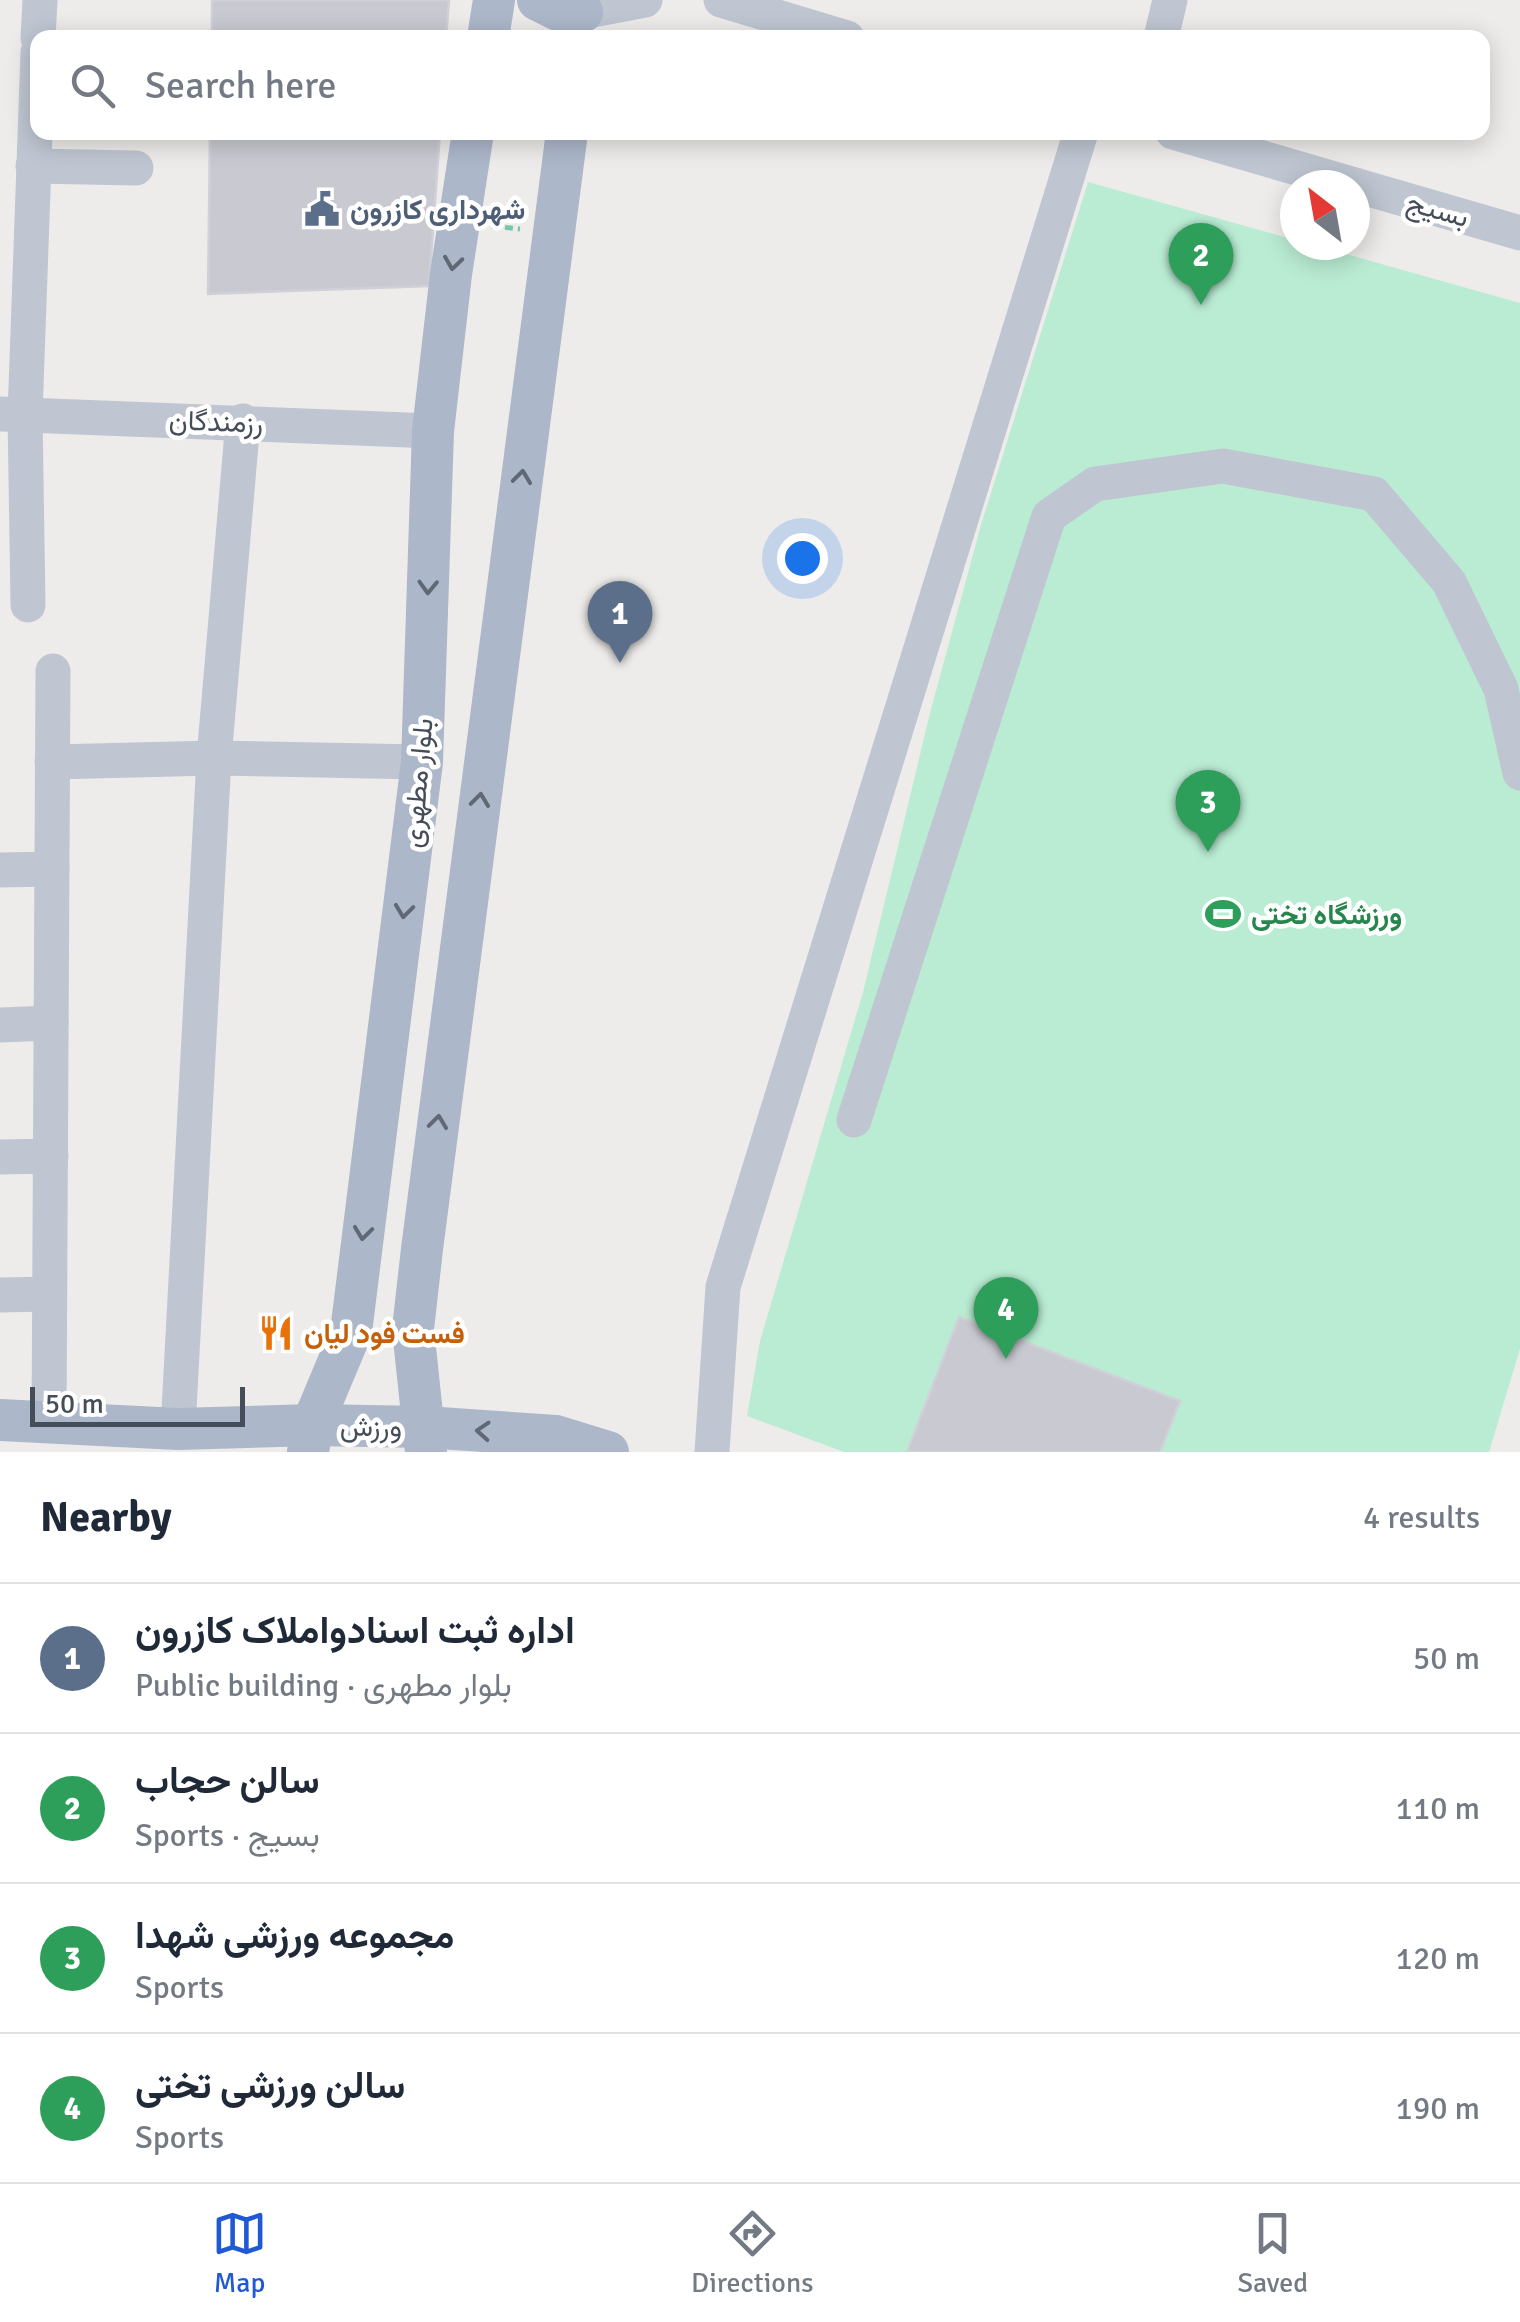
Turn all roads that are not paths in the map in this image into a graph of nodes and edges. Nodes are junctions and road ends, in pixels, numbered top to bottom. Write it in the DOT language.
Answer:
graph roads {
  1 [pos="40,0"];
  2 [pos="494,0"];
  3 [pos="538,0"];
  4 [pos="645,0"];
  5 [pos="720,0"];
  6 [pos="1170,0"];
  7 [pos="582,17"];
  8 [pos="38,30"];
  9 [pos="489,30"];
  10 [pos="820,30"];
  11 [pos="1163,30"];
  12 [pos="34,140"];
  13 [pos="472,140"];
  14 [pos="566,140"];
  15 [pos="1079,140"];
  16 [pos="1201,140"];
  17 [pos="33,166"];
  18 [pos="136,168"];
  19 [pos="1304,170"];
  20 [pos="1370,189"];
  21 [pos="1520,233"];
  22 [pos="12,414"];
  23 [pos="243,421"];
  24 [pos="432,431"];
  25 [pos="28,605"];
  26 [pos="53,671"];
  27 [pos="214,758"];
  28 [pos="52,762"];
  29 [pos="422,762"];
  30 [pos="1520,773"];
  31 [pos="52,869"];
  32 [pos="0,870"];
  33 [pos="51,1023"];
  34 [pos="0,1025"];
  35 [pos="854,1120"];
  36 [pos="50,1156"];
  37 [pos="0,1157"];
  38 [pos="0,1294"];
  39 [pos="49,1294"];
  40 [pos="0,1420"];
  41 [pos="49,1422"];
  42 [pos="178,1429"];
  43 [pos="310,1438"];
  44 [pos="426,1440"];
  45 [pos="608,1452"];
  46 [pos="712,1452"];
  1 -- 8 [label="street"];
  2 -- 9 [label="main road"];
  3 -- 7 [label="main road"];
  4 -- 7 [label="street"];
  5 -- 10 [label="street"];
  6 -- 11 [label="street"];
  12 -- 17 [label="street"];
  13 -- 24 [label="main road, بلوار مطهری, one-way"];
  44 -- 14 [label="main road, one-way"];
  15 -- 46 [label="street"];
  16 -- 19 [label="street, بسیج"];
  17 -- 18 [label="street"];
  17 -- 22 [label="street"];
  20 -- 21 [label="street, بسیج"];
  22 -- 23 [label="street, رزمندگان"];
  22 -- 25 [label="street"];
  23 -- 24 [label="street, رزمندگان"];
  23 -- 27 [label="street"];
  24 -- 29 [label="main road, بلوار مطهری, one-way"];
  26 -- 28 [label="street"];
  27 -- 28 [label="street"];
  27 -- 29 [label="street"];
  27 -- 42 [label="street"];
  28 -- 31 [label="street"];
  29 -- 43 [label="main road, بلوار مطهری, one-way"];
  30 -- 35 [label="street"];
  31 -- 32 [label="street"];
  31 -- 33 [label="street"];
  33 -- 34 [label="street"];
  33 -- 36 [label="street"];
  36 -- 37 [label="street"];
  36 -- 39 [label="street"];
  38 -- 39 [label="street"];
  39 -- 41 [label="street"];
  40 -- 41 [label="main road, ورزش"];
  41 -- 42 [label="main road, ورزش"];
  42 -- 43 [label="main road, ورزش"];
  43 -- 44 [label="main road, ورزش"];
  45 -- 44 [label="main road, ورزش, one-way"];
}
